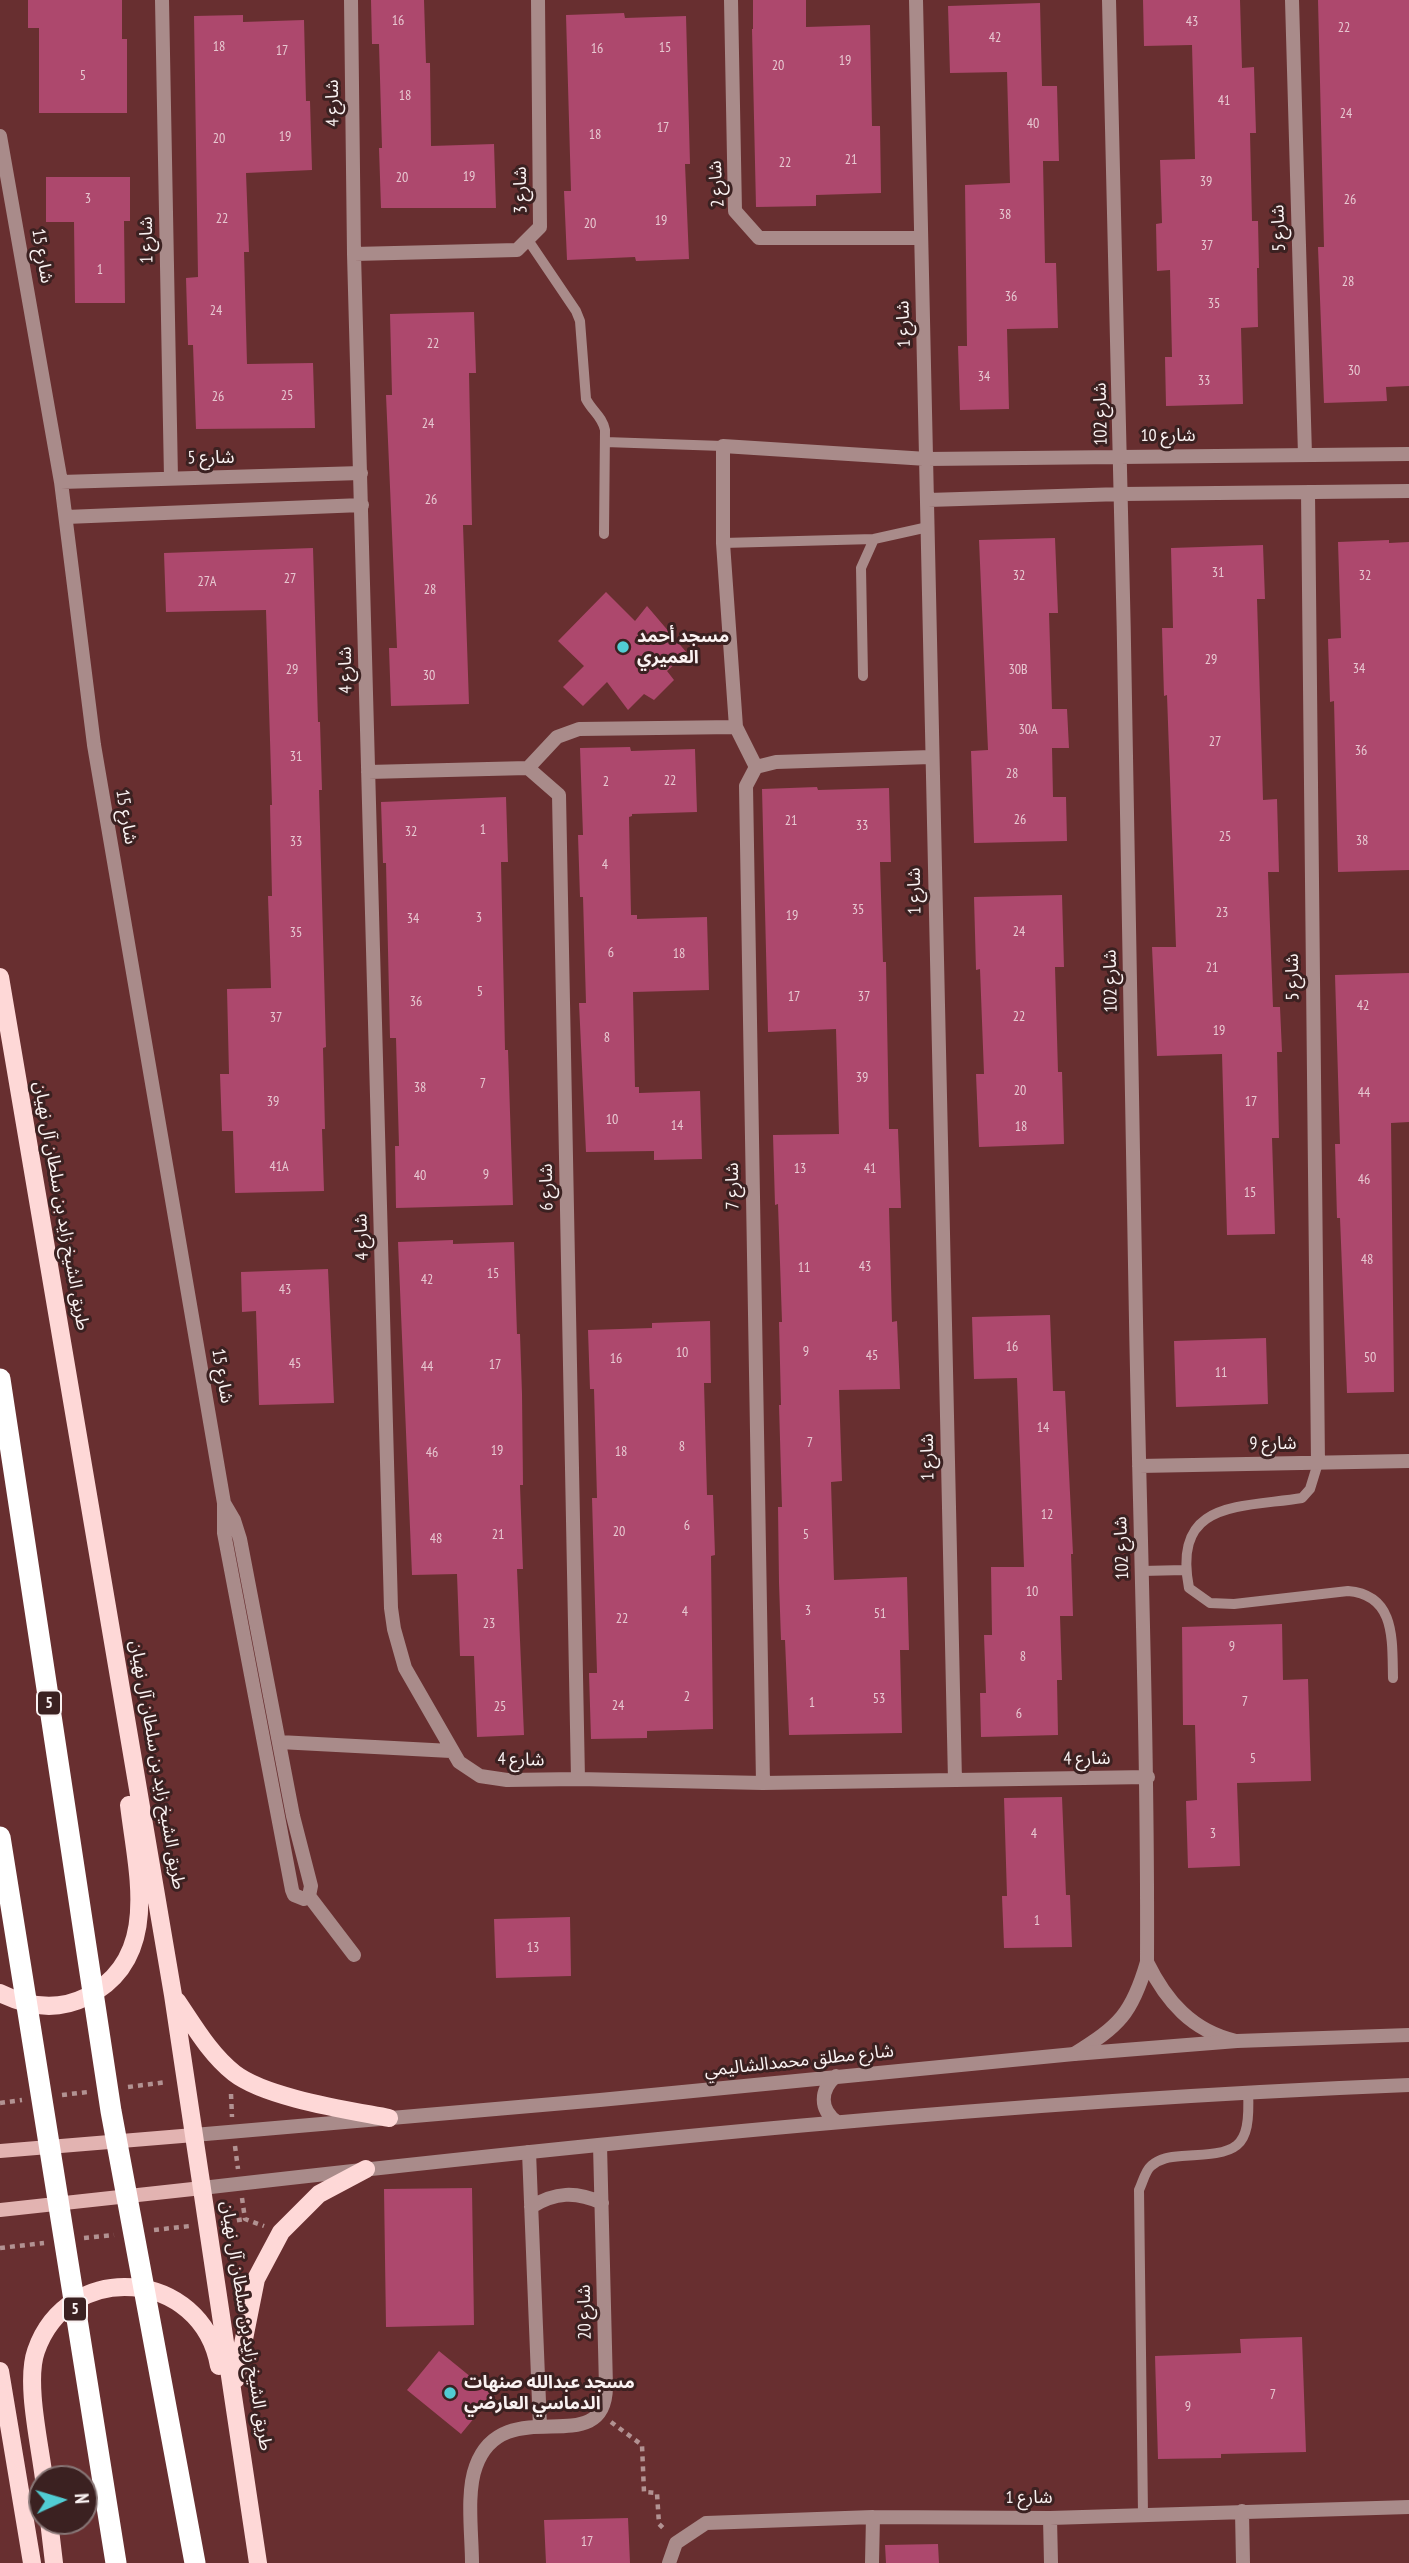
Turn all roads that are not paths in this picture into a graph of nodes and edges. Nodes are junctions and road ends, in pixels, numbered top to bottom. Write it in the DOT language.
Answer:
graph roads {
  1 [pos="162,0"];
  2 [pos="351,0"];
  3 [pos="538,0"];
  4 [pos="731,0"];
  5 [pos="916,0"];
  6 [pos="1109,0"];
  7 [pos="1292,0"];
  8 [pos="0,136"];
  9 [pos="921,238"];
  10 [pos="528,240"];
  11 [pos="354,254"];
  12 [pos="605,442"];
  13 [pos="723,446"];
  14 [pos="1409,454"];
  15 [pos="1306,455"];
  16 [pos="1121,456"];
  17 [pos="927,458"];
  18 [pos="361,473"];
  19 [pos="171,478"];
  20 [pos="61,482"];
  21 [pos="1409,491"];
  22 [pos="1308,492"];
  23 [pos="1122,494"];
  24 [pos="928,500"];
  25 [pos="362,505"];
  26 [pos="66,517"];
  27 [pos="928,527"];
  28 [pos="604,534"];
  29 [pos="874,539"];
  30 [pos="723,543"];
  31 [pos="863,676"];
  32 [pos="736,727"];
  33 [pos="931,757"];
  34 [pos="756,767"];
  35 [pos="528,768"];
  36 [pos="368,772"];
  37 [pos="0,977"];
  38 [pos="0,1379"];
  39 [pos="1409,1461"];
  40 [pos="1318,1462"];
  41 [pos="1139,1466"];
  42 [pos="224,1503"];
  43 [pos="1185,1570"];
  44 [pos="1142,1571"];
  45 [pos="104,1592"];
  46 [pos="1393,1678"];
  47 [pos="279,1742"];
  48 [pos="450,1751"];
  49 [pos="1148,1777"];
  50 [pos="579,1779"];
  51 [pos="955,1780"];
  52 [pos="763,1783"];
  53 [pos="0,1836"];
  54 [pos="309,1896"];
  55 [pos="354,1955"];
  56 [pos="1147,1962"];
  57 [pos="0,1993"];
  58 [pos="173,1995"];
  59 [pos="1409,2035"];
  60 [pos="1237,2041"];
  61 [pos="1074,2054"];
  62 [pos="836,2076"];
  63 [pos="1409,2085"];
  64 [pos="1248,2091"];
  65 [pos="389,2118"];
  66 [pos="837,2122"];
  67 [pos="194,2135"];
  68 [pos="600,2145"];
  69 [pos="0,2151"];
  70 [pos="529,2152"];
  71 [pos="366,2169"];
  72 [pos="202,2188"];
  73 [pos="602,2203"];
  74 [pos="531,2207"];
  75 [pos="0,2210"];
  76 [pos="0,2371"];
  77 [pos="233,2393"];
  78 [pos="540,2427"];
  79 [pos="0,2436"];
  80 [pos="42,2465"];
  81 [pos="15,2469"];
  82 [pos="1409,2507"];
  83 [pos="1242,2511"];
  84 [pos="1143,2515"];
  85 [pos="873,2517"];
  86 [pos="1050,2518"];
  87 [pos="51,2535"];
  88 [pos="32,2563"];
  89 [pos="54,2563"];
  90 [pos="116,2563"];
  91 [pos="195,2563"];
  92 [pos="251,2563"];
  93 [pos="258,2563"];
  94 [pos="472,2563"];
  95 [pos="669,2563"];
  96 [pos="872,2563"];
  97 [pos="1051,2563"];
  98 [pos="1243,2563"];
  1 -- 19 [label="street, شارع 1"];
  2 -- 11 [label="street, شارع 4"];
  3 -- 10 [label="street, شارع 3"];
  4 -- 9 [label="street, شارع 2"];
  5 -- 9 [label="street, شارع 1"];
  6 -- 16 [label="street, شارع 102"];
  7 -- 15 [label="street, شارع 5"];
  8 -- 20 [label="street, شارع 15"];
  9 -- 17 [label="street, شارع 1"];
  10 -- 11 [label="street, شارع 3"];
  10 -- 12 [label="lane"];
  11 -- 18 [label="street, شارع 4"];
  12 -- 13 [label="lane"];
  12 -- 28 [label="lane"];
  13 -- 17 [label="street, شارع 10"];
  13 -- 30 [label="street"];
  14 -- 15 [label="street, شارع 10"];
  15 -- 16 [label="street, شارع 10"];
  16 -- 17 [label="street, شارع 10"];
  16 -- 23 [label="street, شارع 102"];
  17 -- 24 [label="street, شارع 1"];
  18 -- 19 [label="street, شارع 5"];
  18 -- 25 [label="street, شارع 4"];
  19 -- 20 [label="street, شارع 5"];
  20 -- 26 [label="street, شارع 15"];
  21 -- 22 [label="street"];
  22 -- 23 [label="street"];
  22 -- 40 [label="street, شارع 5"];
  23 -- 24 [label="street"];
  23 -- 41 [label="street, شارع 102"];
  24 -- 27 [label="street, شارع 1"];
  25 -- 26 [label="street"];
  25 -- 36 [label="street, شارع 4"];
  26 -- 42 [label="street, شارع 15"];
  27 -- 29 [label="lane"];
  27 -- 33 [label="street, شارع 1"];
  29 -- 30 [label="lane"];
  29 -- 31 [label="lane"];
  30 -- 32 [label="street"];
  32 -- 34 [label="street"];
  32 -- 35 [label="street"];
  33 -- 34 [label="street"];
  33 -- 51 [label="street, شارع 1"];
  34 -- 52 [label="street, شارع 7"];
  35 -- 36 [label="street"];
  35 -- 50 [label="street, شارع 6"];
  36 -- 48 [label="street, شارع 4"];
  37 -- 45 [label="main road, طريق الشيخ زايد بن سلطان آل نهيان"];
  38 -- 91 [label="highway, 5, bridge"];
  39 -- 40 [label="street, شارع 9"];
  40 -- 41 [label="street, شارع 9"];
  40 -- 43 [label="lane"];
  41 -- 44 [label="street, شارع 102"];
  42 -- 47 [label="street, شارع 15"];
  42 -- 54 [label="street, شارع 15"];
  43 -- 44 [label="lane"];
  43 -- 46 [label="lane"];
  44 -- 49 [label="street, شارع 102"];
  45 -- 57 [label="main road"];
  45 -- 58 [label="main road, طريق الشيخ زايد بن سلطان آل نهيان"];
  47 -- 48 [label="street"];
  47 -- 54 [label="street, شارع 15"];
  48 -- 50 [label="street, شارع 4"];
  49 -- 51 [label="street, شارع 4"];
  49 -- 56 [label="street, شارع 102"];
  50 -- 52 [label="street, شارع 4"];
  51 -- 52 [label="street, شارع 4"];
  53 -- 90 [label="highway, 5, bridge"];
  54 -- 55 [label="street"];
  56 -- 60 [label="street, شارع 102"];
  56 -- 61 [label="street, شارع 102"];
  58 -- 65 [label="main road"];
  58 -- 67 [label="main road, طريق الشيخ زايد بن سلطان آل نهيان"];
  59 -- 60 [label="street, شارع مطلق محمدالشاليمي"];
  60 -- 61 [label="street, شارع مطلق محمدالشاليمي"];
  61 -- 62 [label="street, شارع مطلق محمدالشاليمي"];
  62 -- 65 [label="street, شارع مطلق محمدالشاليمي"];
  62 -- 66 [label="street"];
  63 -- 64 [label="street"];
  64 -- 66 [label="street"];
  64 -- 84 [label="lane"];
  65 -- 67 [label="street, شارع مطلق محمدالشاليمي"];
  66 -- 68 [label="street"];
  67 -- 69 [label="main road"];
  67 -- 72 [label="main road, طريق الشيخ زايد بن سلطان آل نهيان"];
  68 -- 70 [label="street"];
  68 -- 73 [label="street, شارع 20"];
  70 -- 71 [label="street"];
  70 -- 74 [label="street"];
  71 -- 72 [label="street"];
  71 -- 77 [label="main road"];
  72 -- 75 [label="main road"];
  72 -- 77 [label="main road, طريق الشيخ زايد بن سلطان آل نهيان"];
  73 -- 74 [label="street"];
  73 -- 78 [label="street, شارع 20"];
  74 -- 78 [label="street"];
  76 -- 81 [label="main road"];
  77 -- 93 [label="main road, طريق الشيخ زايد بن سلطان آل نهيان"];
  78 -- 94 [label="street"];
  79 -- 81 [label="main road"];
  80 -- 92 [label="main road"];
  81 -- 88 [label="main road"];
  82 -- 83 [label="street, شارع 1"];
  83 -- 84 [label="street, شارع 1"];
  83 -- 98 [label="street"];
  84 -- 86 [label="street, شارع 1"];
  85 -- 86 [label="street, شارع 1"];
  85 -- 95 [label="street, شارع 1"];
  85 -- 96 [label="street"];
  86 -- 97 [label="street"];
  87 -- 89 [label="main road"];
}
